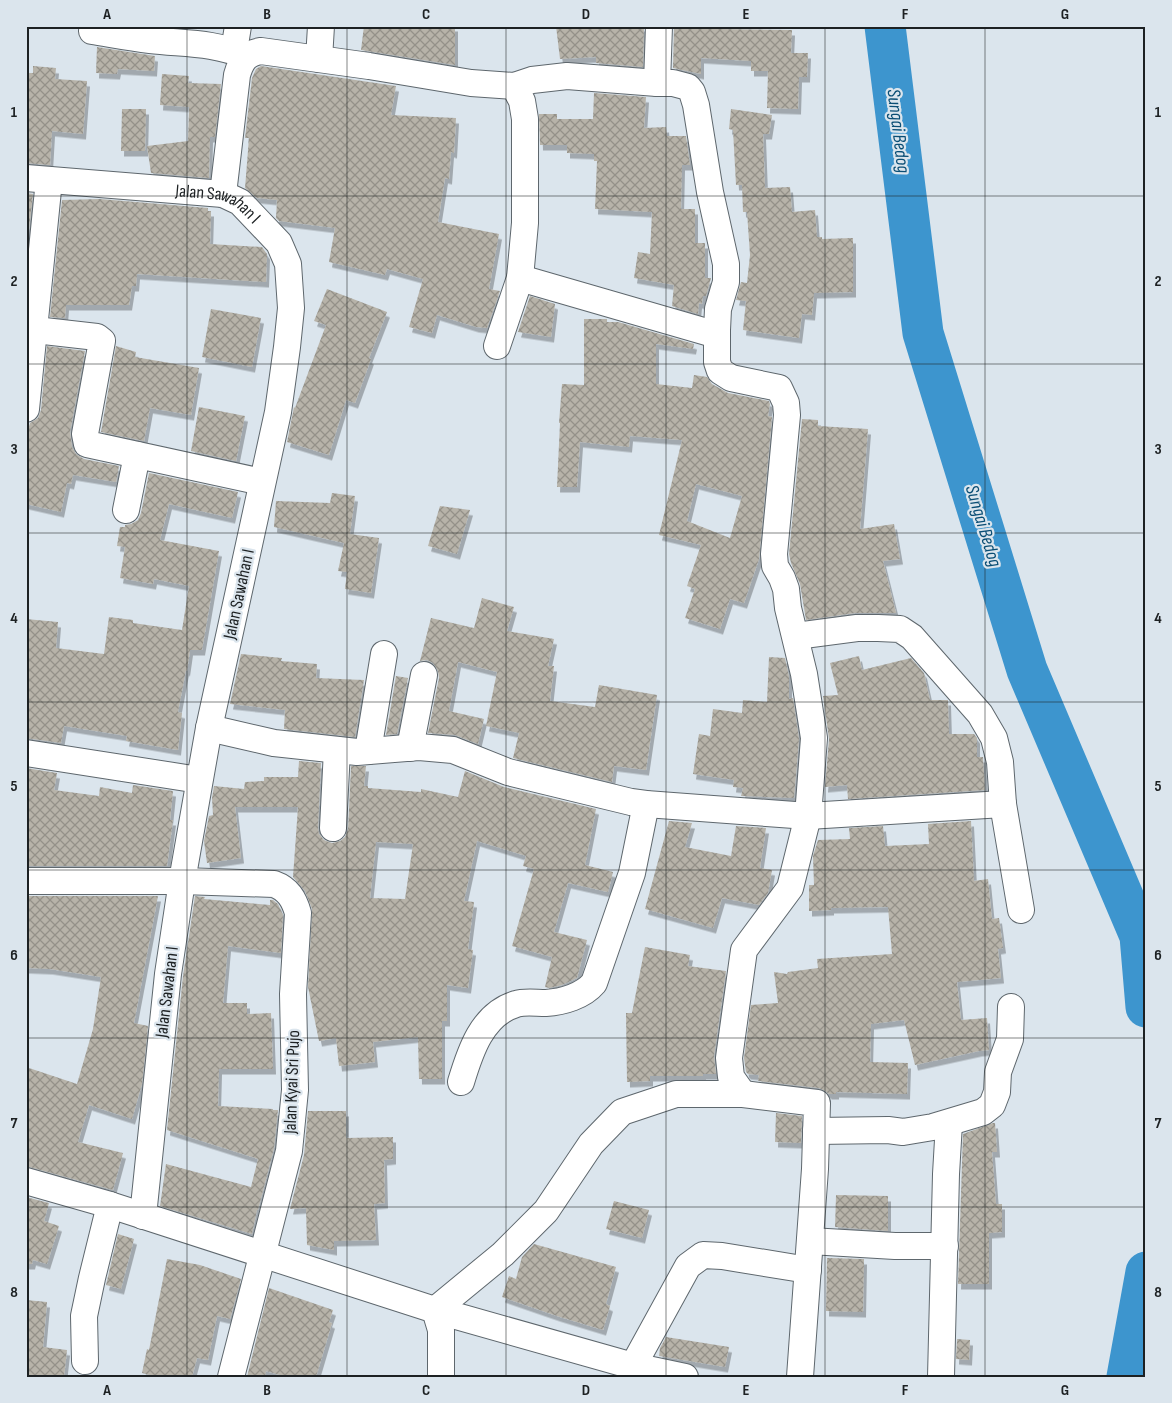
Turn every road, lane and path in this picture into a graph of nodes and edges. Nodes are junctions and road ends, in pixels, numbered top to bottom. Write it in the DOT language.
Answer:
graph roads {
  1 [pos="320,26"];
  2 [pos="659,26"];
  3 [pos="92,31"];
  4 [pos="239,44"];
  5 [pos="319,59"];
  6 [pos="657,83"];
  7 [pos="514,86"];
  8 [pos="37,179"];
  9 [pos="224,194"];
  10 [pos="520,278"];
  11 [pos="35,330"];
  12 [pos="717,335"];
  13 [pos="497,346"];
  14 [pos="26,410"];
  15 [pos="137,455"];
  16 [pos="262,482"];
  17 [pos="126,510"];
  18 [pos="796,636"];
  19 [pos="384,654"];
  20 [pos="424,675"];
  21 [pos="210,728"];
  22 [pos="410,748"];
  23 [pos="337,750"];
  24 [pos="368,751"];
  25 [pos="26,753"];
  26 [pos="199,780"];
  27 [pos="646,804"];
  28 [pos="1003,804"];
  29 [pos="808,816"];
  30 [pos="333,828"];
  31 [pos="26,881"];
  32 [pos="182,881"];
  33 [pos="1021,910"];
  34 [pos="1012,1007"];
  35 [pos="462,1082"];
  36 [pos="742,1094"];
  37 [pos="949,1123"];
  38 [pos="816,1131"];
  39 [pos="26,1181"];
  40 [pos="110,1205"];
  41 [pos="143,1216"];
  42 [pos="810,1241"];
  43 [pos="945,1246"];
  44 [pos="262,1256"];
  45 [pos="808,1270"];
  46 [pos="435,1310"];
  47 [pos="86,1361"];
  48 [pos="633,1366"];
  49 [pos="231,1377"];
  50 [pos="441,1377"];
  51 [pos="685,1377"];
  52 [pos="800,1377"];
  53 [pos="942,1377"];
  1 -- 5 [label="street"];
  2 -- 6 [label="street"];
  3 -- 4 [label="street"];
  4 -- 5 [label="street"];
  4 -- 9 [label="street"];
  5 -- 7 [label="street"];
  6 -- 7 [label="street"];
  6 -- 12 [label="street"];
  7 -- 10 [label="street"];
  8 -- 9 [label="street, Jalan Sawahan I"];
  8 -- 11 [label="street"];
  9 -- 16 [label="street, Jalan Sawahan I"];
  10 -- 12 [label="street"];
  10 -- 13 [label="street"];
  11 -- 14 [label="street"];
  11 -- 15 [label="street"];
  12 -- 18 [label="street"];
  15 -- 16 [label="street"];
  15 -- 17 [label="street"];
  16 -- 21 [label="street, Jalan Sawahan I"];
  18 -- 28 [label="street"];
  18 -- 29 [label="street"];
  19 -- 24 [label="street"];
  20 -- 22 [label="street"];
  21 -- 23 [label="street"];
  21 -- 26 [label="street, Jalan Sawahan I"];
  22 -- 24 [label="street"];
  22 -- 27 [label="street"];
  23 -- 24 [label="street"];
  23 -- 30 [label="street"];
  25 -- 26 [label="street"];
  26 -- 32 [label="street, Jalan Sawahan I"];
  27 -- 29 [label="street"];
  27 -- 35 [label="street"];
  28 -- 29 [label="street"];
  28 -- 33 [label="street"];
  29 -- 36 [label="street"];
  31 -- 32 [label="street, Jalan Kyai Sri Pujo"];
  32 -- 41 [label="street, Jalan Sawahan I"];
  32 -- 44 [label="street, Jalan Kyai Sri Pujo"];
  34 -- 37 [label="street"];
  36 -- 38 [label="street"];
  36 -- 46 [label="street"];
  37 -- 38 [label="street"];
  37 -- 43 [label="street"];
  38 -- 42 [label="street"];
  39 -- 40 [label="street"];
  40 -- 41 [label="street"];
  40 -- 47 [label="street"];
  41 -- 44 [label="street"];
  42 -- 43 [label="street"];
  42 -- 45 [label="street"];
  43 -- 53 [label="street"];
  44 -- 46 [label="street"];
  44 -- 49 [label="street, Jalan Kyai Sri Pujo"];
  45 -- 48 [label="street"];
  45 -- 52 [label="street"];
  46 -- 48 [label="street"];
  46 -- 50 [label="street"];
  48 -- 51 [label="street"];
}
